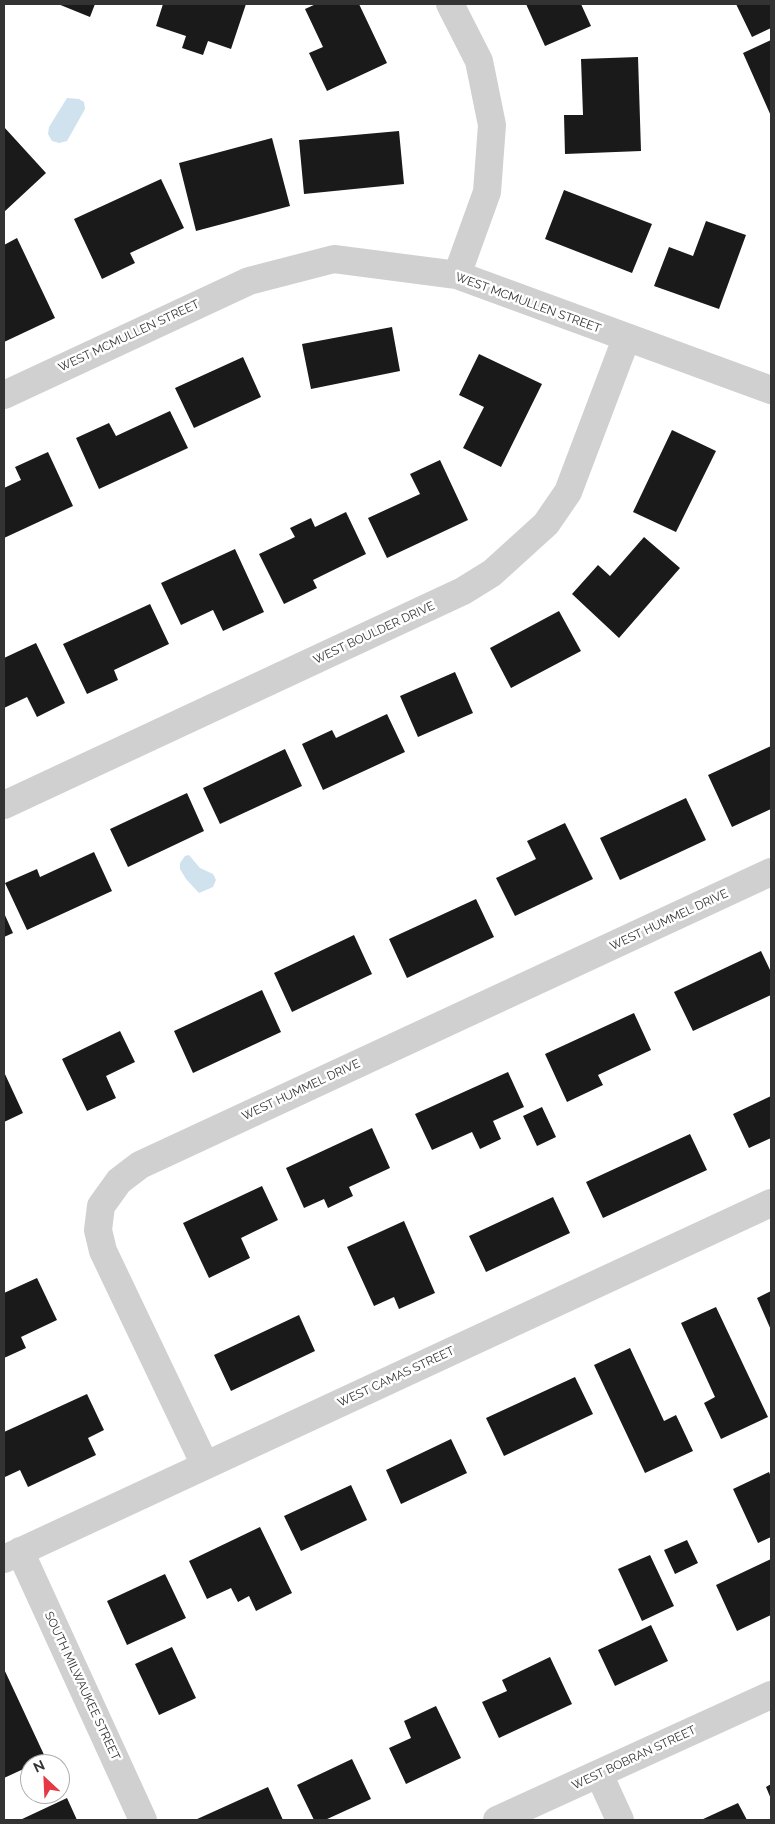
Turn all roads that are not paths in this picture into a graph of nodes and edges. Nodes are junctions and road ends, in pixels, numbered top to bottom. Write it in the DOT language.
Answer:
graph roads {
  1 [pos="450,4"];
  2 [pos="457,275"];
  3 [pos="626,339"];
  4 [pos="771,390"];
  5 [pos="4,395"];
  6 [pos="4,804"];
  7 [pos="771,872"];
  8 [pos="771,1203"];
  9 [pos="205,1465"];
  10 [pos="12,1555"];
  11 [pos="771,1695"];
  12 [pos="599,1774"];
  13 [pos="143,1820"];
  14 [pos="497,1820"];
  15 [pos="620,1820"];
  1 -- 2 [label="street"];
  2 -- 3 [label="street, WEST MCMULLEN STREET"];
  2 -- 5 [label="street, WEST MCMULLEN STREET"];
  3 -- 4 [label="street, WEST MCMULLEN STREET"];
  3 -- 6 [label="street, WEST BOULDER DRIVE"];
  7 -- 9 [label="street, WEST HUMMEL DRIVE"];
  8 -- 9 [label="street, WEST CAMAS STREET"];
  9 -- 10 [label="street, WEST CAMAS STREET"];
  10 -- 13 [label="street, SOUTH MILWAUKEE STREET"];
  11 -- 12 [label="street, WEST BOBRAN STREET"];
  12 -- 14 [label="street, WEST BOBRAN STREET"];
  12 -- 15 [label="street"];
}
